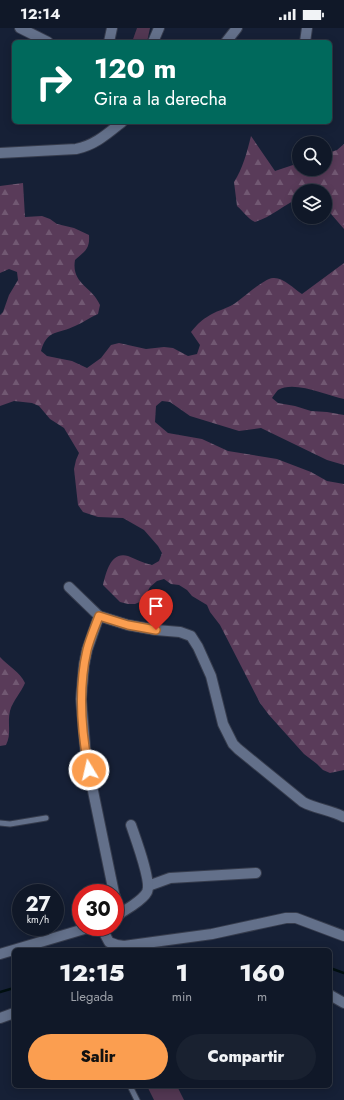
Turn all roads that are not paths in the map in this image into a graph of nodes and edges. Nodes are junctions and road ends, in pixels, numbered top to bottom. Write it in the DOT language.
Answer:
graph roads {
  1 [pos="20,28"];
  2 [pos="112,28"];
  3 [pos="159,28"];
  4 [pos="237,28"];
  5 [pos="307,28"];
  6 [pos="44,40"];
  7 [pos="109,40"];
  8 [pos="154,40"];
  9 [pos="228,40"];
  10 [pos="305,40"];
  11 [pos="120,124"];
  12 [pos="0,153"];
  13 [pos="69,587"];
  14 [pos="99,616"];
  15 [pos="344,817"];
  16 [pos="46,818"];
  17 [pos="0,823"];
  18 [pos="131,825"];
  19 [pos="256,873"];
  20 [pos="113,884"];
  21 [pos="148,886"];
  22 [pos="124,910"];
  23 [pos="72,933"];
  24 [pos="106,936"];
  25 [pos="344,936"];
  26 [pos="20,948"];
  27 [pos="12,950"];
  28 [pos="0,954"];
  29 [pos="332,996"];
  30 [pos="344,1003"];
  31 [pos="12,1014"];
  32 [pos="0,1018"];
  33 [pos="131,1088"];
  34 [pos="136,1100"];
  1 -- 6 [label="street"];
  2 -- 7 [label="street"];
  3 -- 8 [label="street"];
  4 -- 9 [label="street"];
  5 -- 10 [label="street"];
  11 -- 12 [label="street"];
  13 -- 14 [label="street"];
  14 -- 15 [label="street"];
  14 -- 20 [label="street"];
  16 -- 17 [label="lane"];
  18 -- 21 [label="street"];
  19 -- 21 [label="street"];
  21 -- 22 [label="street"];
  23 -- 26 [label="street"];
  24 -- 25 [label="street"];
  27 -- 28 [label="street"];
  29 -- 30 [label="street"];
  31 -- 32 [label="street"];
  33 -- 34 [label="lane"];
}
